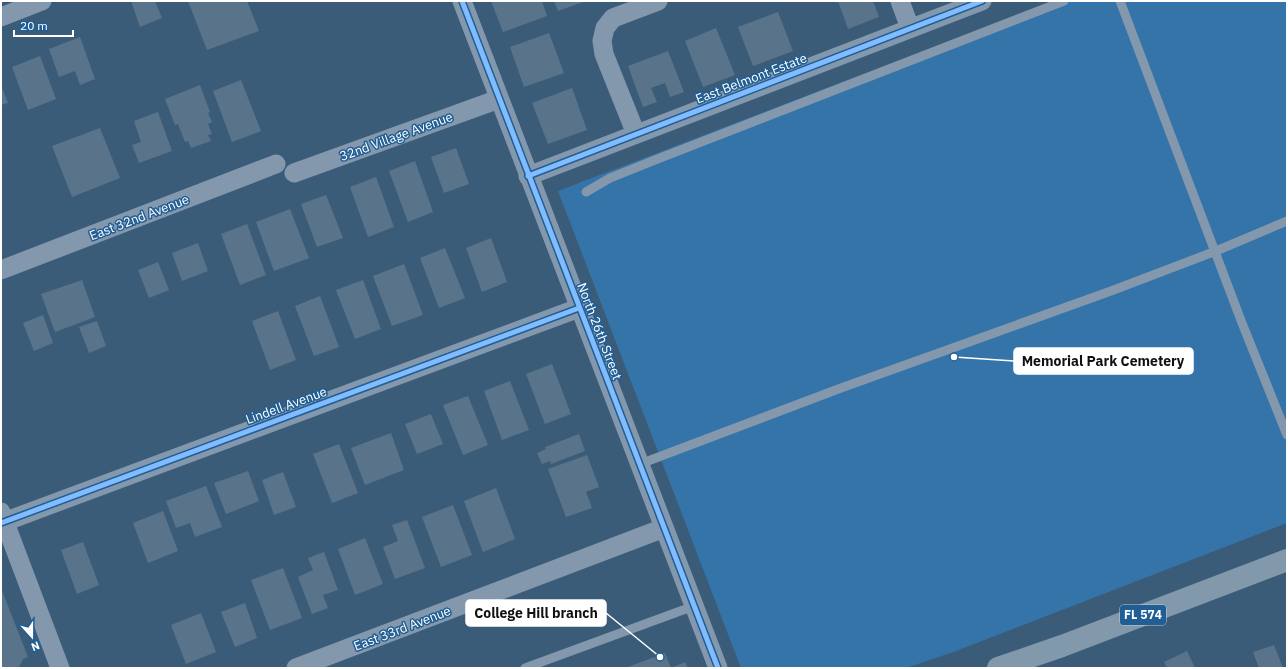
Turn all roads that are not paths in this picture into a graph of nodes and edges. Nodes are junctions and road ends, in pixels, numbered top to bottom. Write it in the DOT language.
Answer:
graph roads {
  1 [pos="42,1"];
  2 [pos="462,1"];
  3 [pos="658,1"];
  4 [pos="900,1"];
  5 [pos="982,1"];
  6 [pos="1064,1"];
  7 [pos="1120,1"];
  8 [pos="1,17"];
  9 [pos="910,28"];
  10 [pos="499,99"];
  11 [pos="636,134"];
  12 [pos="276,164"];
  13 [pos="294,173"];
  14 [pos="528,176"];
  15 [pos="586,192"];
  16 [pos="1287,221"];
  17 [pos="1215,251"];
  18 [pos="1,270"];
  19 [pos="579,308"];
  20 [pos="1287,435"];
  21 [pos="640,464"];
  22 [pos="2,519"];
  23 [pos="664,528"];
  24 [pos="1287,560"];
  25 [pos="694,606"];
  26 [pos="60,668"];
  27 [pos="296,668"];
  28 [pos="525,668"];
  29 [pos="718,668"];
  30 [pos="998,668"];
  1 -- 8 [label="street"];
  2 -- 10 [label="street, North 26th Street"];
  3 -- 11 [label="street"];
  4 -- 9 [label="street"];
  5 -- 9 [label="street, East Belmont Estate"];
  6 -- 15 [label="lane"];
  7 -- 17 [label="lane"];
  9 -- 11 [label="street, East Belmont Estate"];
  10 -- 13 [label="street, 32nd Village Avenue"];
  10 -- 14 [label="street, North 26th Street"];
  11 -- 14 [label="street, East Belmont Estate"];
  12 -- 18 [label="street, East 32nd Avenue"];
  14 -- 19 [label="street, North 26th Street"];
  16 -- 17 [label="lane"];
  17 -- 20 [label="lane"];
  17 -- 21 [label="lane"];
  19 -- 21 [label="street, North 26th Street"];
  19 -- 22 [label="street, Lindell Avenue"];
  21 -- 23 [label="street, North 26th Street"];
  22 -- 26 [label="street"];
  23 -- 25 [label="street, North 26th Street"];
  23 -- 27 [label="street, East 33rd Avenue"];
  24 -- 30 [label="main road, FL 574"];
  25 -- 28 [label="lane"];
  25 -- 29 [label="street, North 26th Street"];
}
